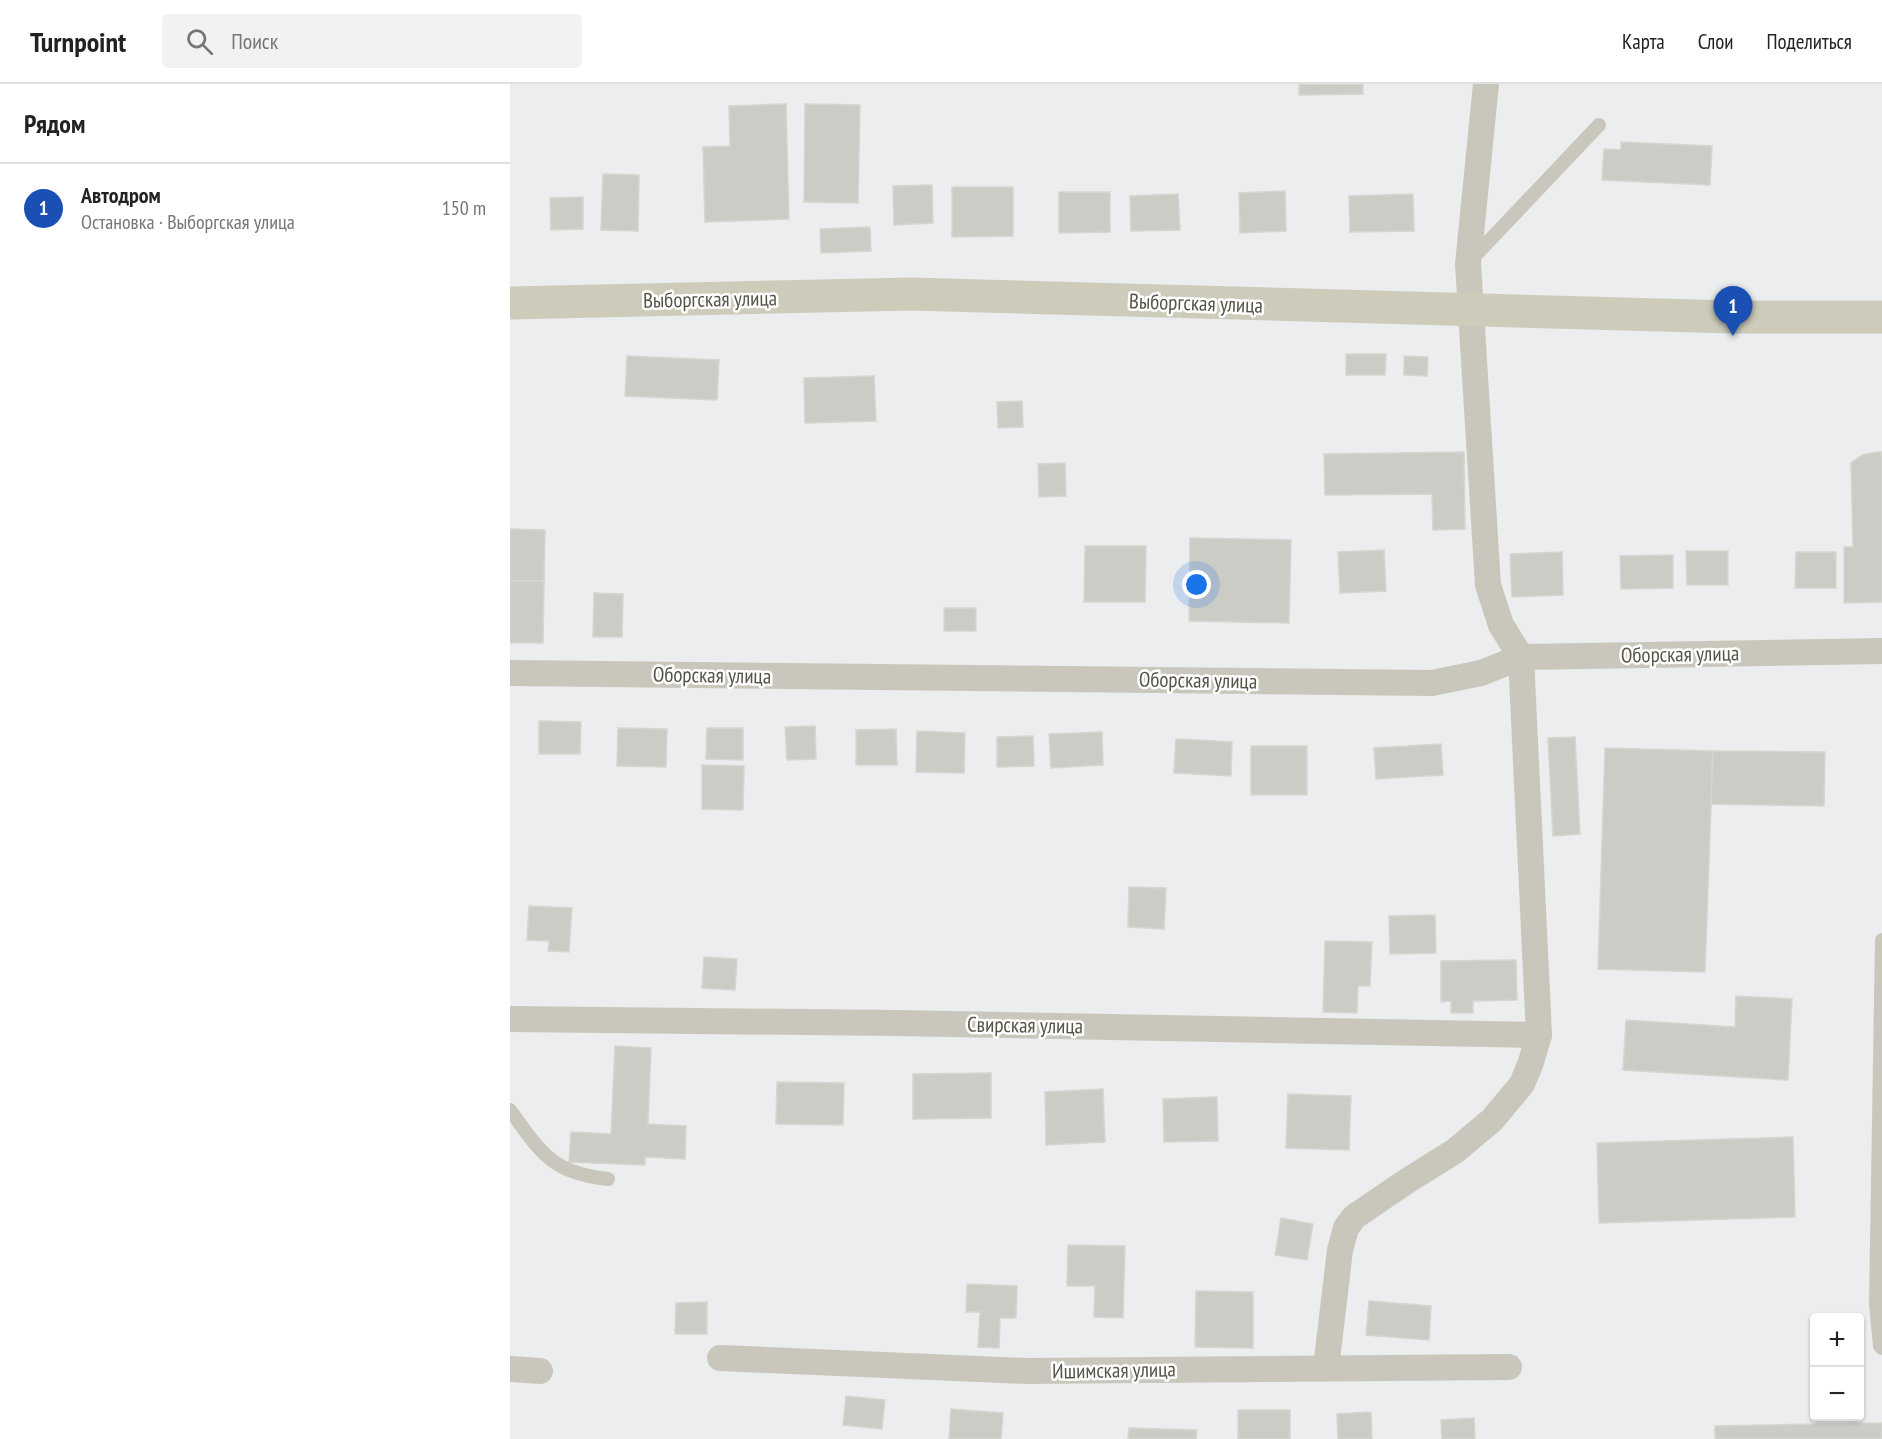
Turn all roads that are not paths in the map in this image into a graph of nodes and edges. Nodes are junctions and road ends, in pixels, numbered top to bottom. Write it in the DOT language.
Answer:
graph roads {
  1 [pos="1486,84"];
  2 [pos="1599,125"];
  3 [pos="1468,264"];
  4 [pos="510,303"];
  5 [pos="1471,310"];
  6 [pos="1882,317"];
  7 [pos="1882,651"];
  8 [pos="1521,657"];
  9 [pos="510,673"];
  10 [pos="1882,940"];
  11 [pos="510,1019"];
  12 [pos="1539,1035"];
  13 [pos="510,1110"];
  14 [pos="608,1179"];
  15 [pos="1882,1348"];
  16 [pos="720,1358"];
  17 [pos="1509,1367"];
  18 [pos="1326,1368"];
  19 [pos="510,1369"];
  20 [pos="540,1371"];
  1 -- 3 [label="street"];
  2 -- 3 [label="lane"];
  3 -- 5 [label="street"];
  4 -- 5 [label="street, Выборгская улица"];
  5 -- 6 [label="street, Выборгская улица"];
  5 -- 8 [label="street"];
  7 -- 8 [label="street, Оборская улица"];
  8 -- 9 [label="street, Оборская улица"];
  8 -- 12 [label="street"];
  10 -- 15 [label="lane"];
  11 -- 12 [label="street, Свирская улица"];
  12 -- 18 [label="street"];
  13 -- 14 [label="lane"];
  16 -- 18 [label="street, Ишимская улица"];
  17 -- 18 [label="street, Ишимская улица"];
  19 -- 20 [label="street"];
}
